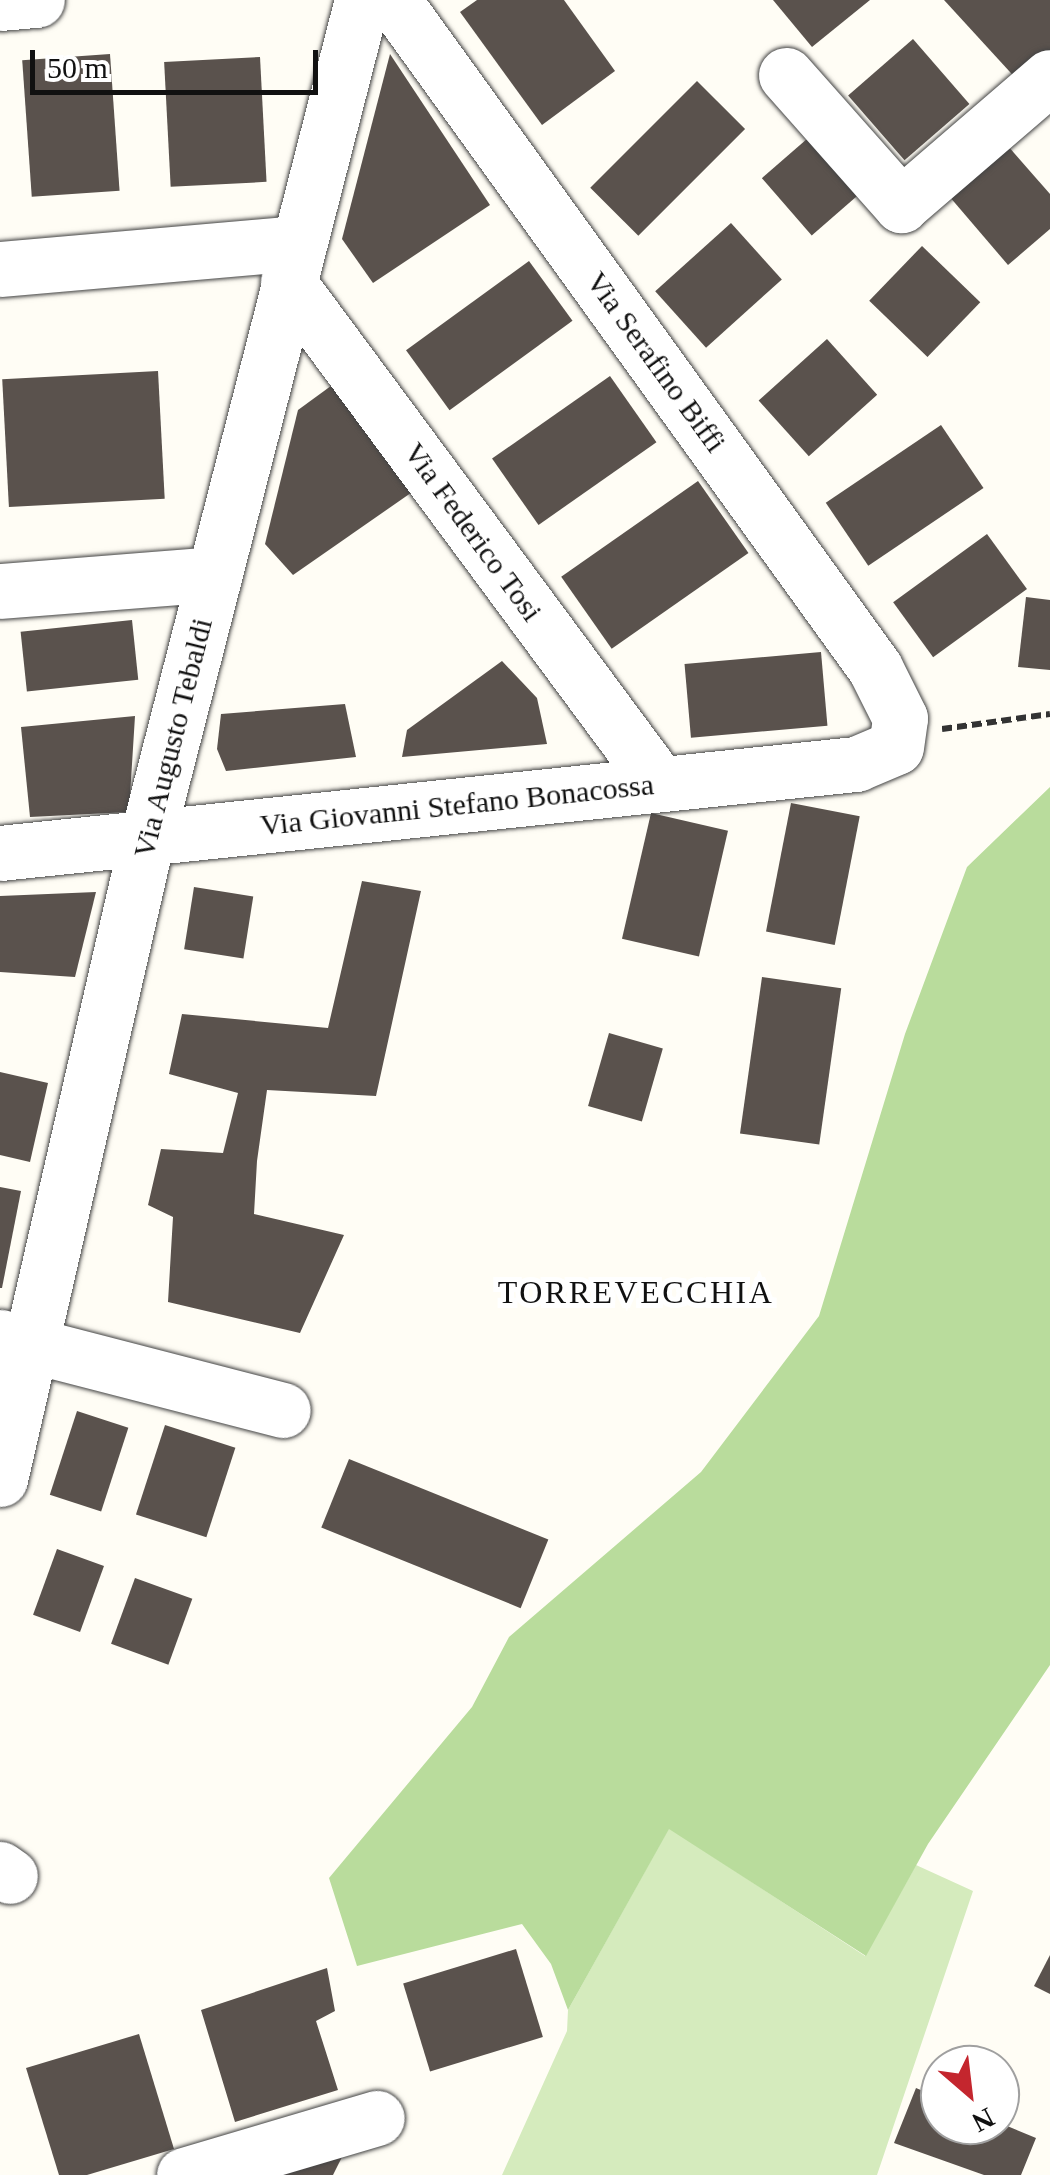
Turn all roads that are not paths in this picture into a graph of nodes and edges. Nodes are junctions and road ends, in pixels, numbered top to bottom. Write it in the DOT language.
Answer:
graph roads {
  1 [pos="37,0"];
  2 [pos="362,0"];
  3 [pos="393,0"];
  4 [pos="0,3"];
  5 [pos="786,76"];
  6 [pos="1050,77"];
  7 [pos="293,262"];
  8 [pos="0,269"];
  9 [pos="214,574"];
  10 [pos="0,591"];
  11 [pos="901,734"];
  12 [pos="659,783"];
  13 [pos="147,838"];
  14 [pos="0,853"];
  15 [pos="13,1341"];
  16 [pos="283,1410"];
  17 [pos="0,1480"];
  18 [pos="377,2118"];
  19 [pos="184,2175"];
  1 -- 4 [label="street"];
  2 -- 7 [label="street, Via Augusto Tebaldi"];
  3 -- 11 [label="street, Via Serafino Biffi"];
  5 -- 6 [label="street"];
  7 -- 8 [label="street"];
  7 -- 9 [label="street, Via Augusto Tebaldi"];
  7 -- 12 [label="street, Via Federico Tosi"];
  9 -- 10 [label="street"];
  9 -- 13 [label="street, Via Augusto Tebaldi"];
  11 -- 12 [label="street, Via Giovanni Stefano Bonacossa"];
  12 -- 13 [label="street, Via Giovanni Stefano Bonacossa"];
  13 -- 14 [label="street, Via Giovanni Stefano Bonacossa"];
  13 -- 15 [label="street, Via Augusto Tebaldi"];
  15 -- 16 [label="street"];
  15 -- 17 [label="street, Via Augusto Tebaldi"];
  18 -- 19 [label="street"];
}
